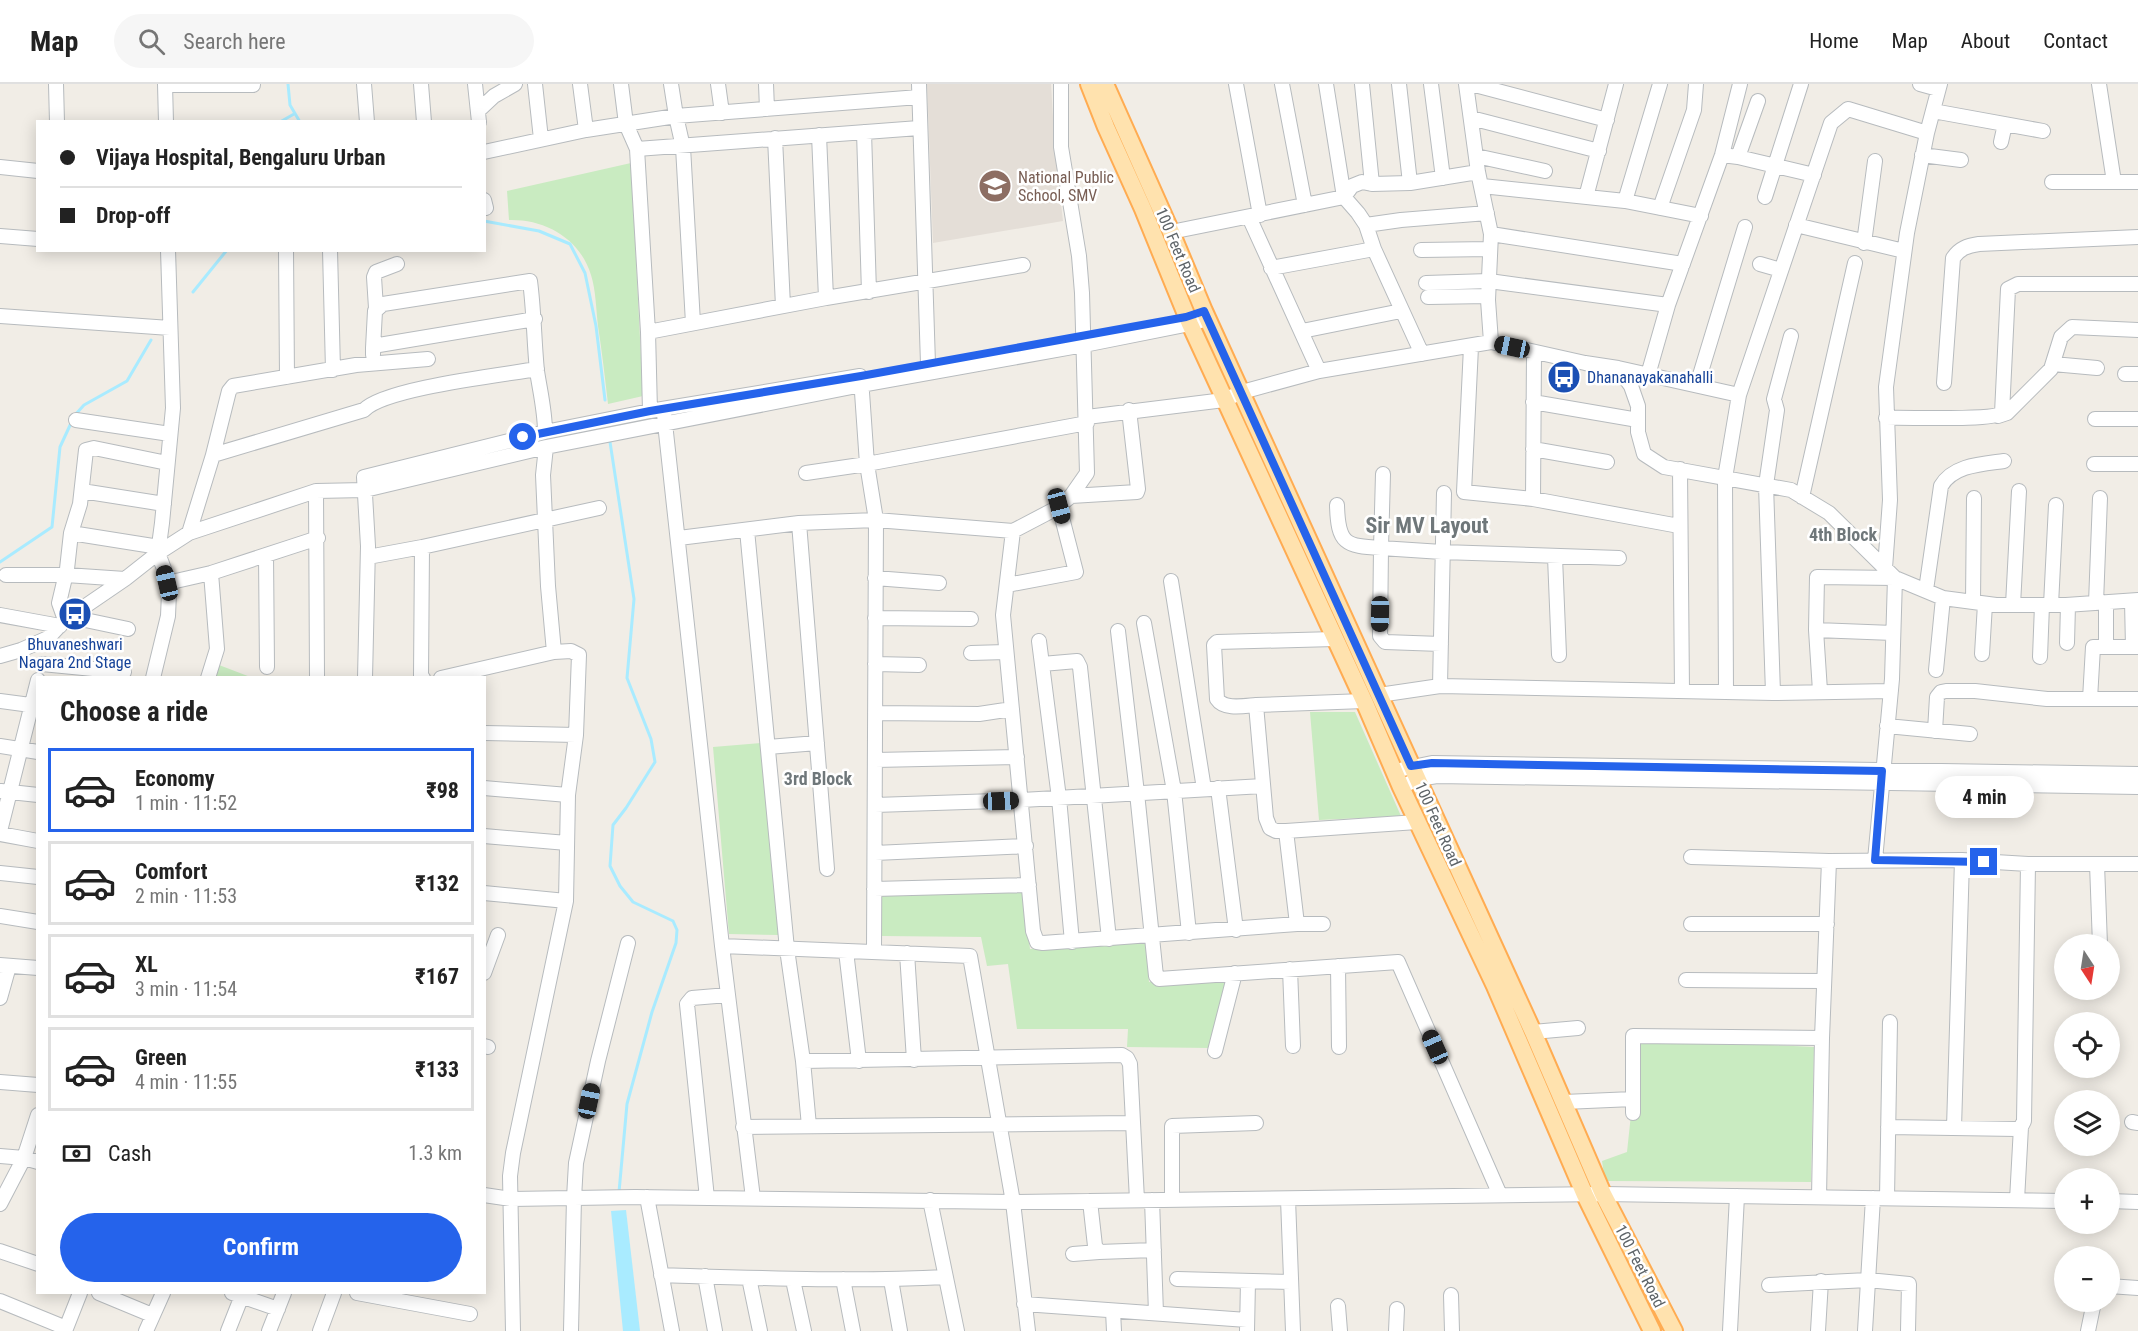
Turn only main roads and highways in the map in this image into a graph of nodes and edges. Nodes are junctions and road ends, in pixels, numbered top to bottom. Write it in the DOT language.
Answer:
graph roads {
  1 [pos="1089,84"];
  2 [pos="1105,84"];
  3 [pos="1371,698"];
  4 [pos="1406,776"];
  5 [pos="1652,1331"];
  6 [pos="1674,1331"];
  1 -- 3 [label="main road, 100 Feet Road"];
  2 -- 3 [label="main road, 100 Feet Road"];
  3 -- 4 [label="main road, 100 Feet Road"];
  4 -- 5 [label="main road, 100 Feet Road"];
  4 -- 6 [label="main road, 100 Feet Road"];
}
